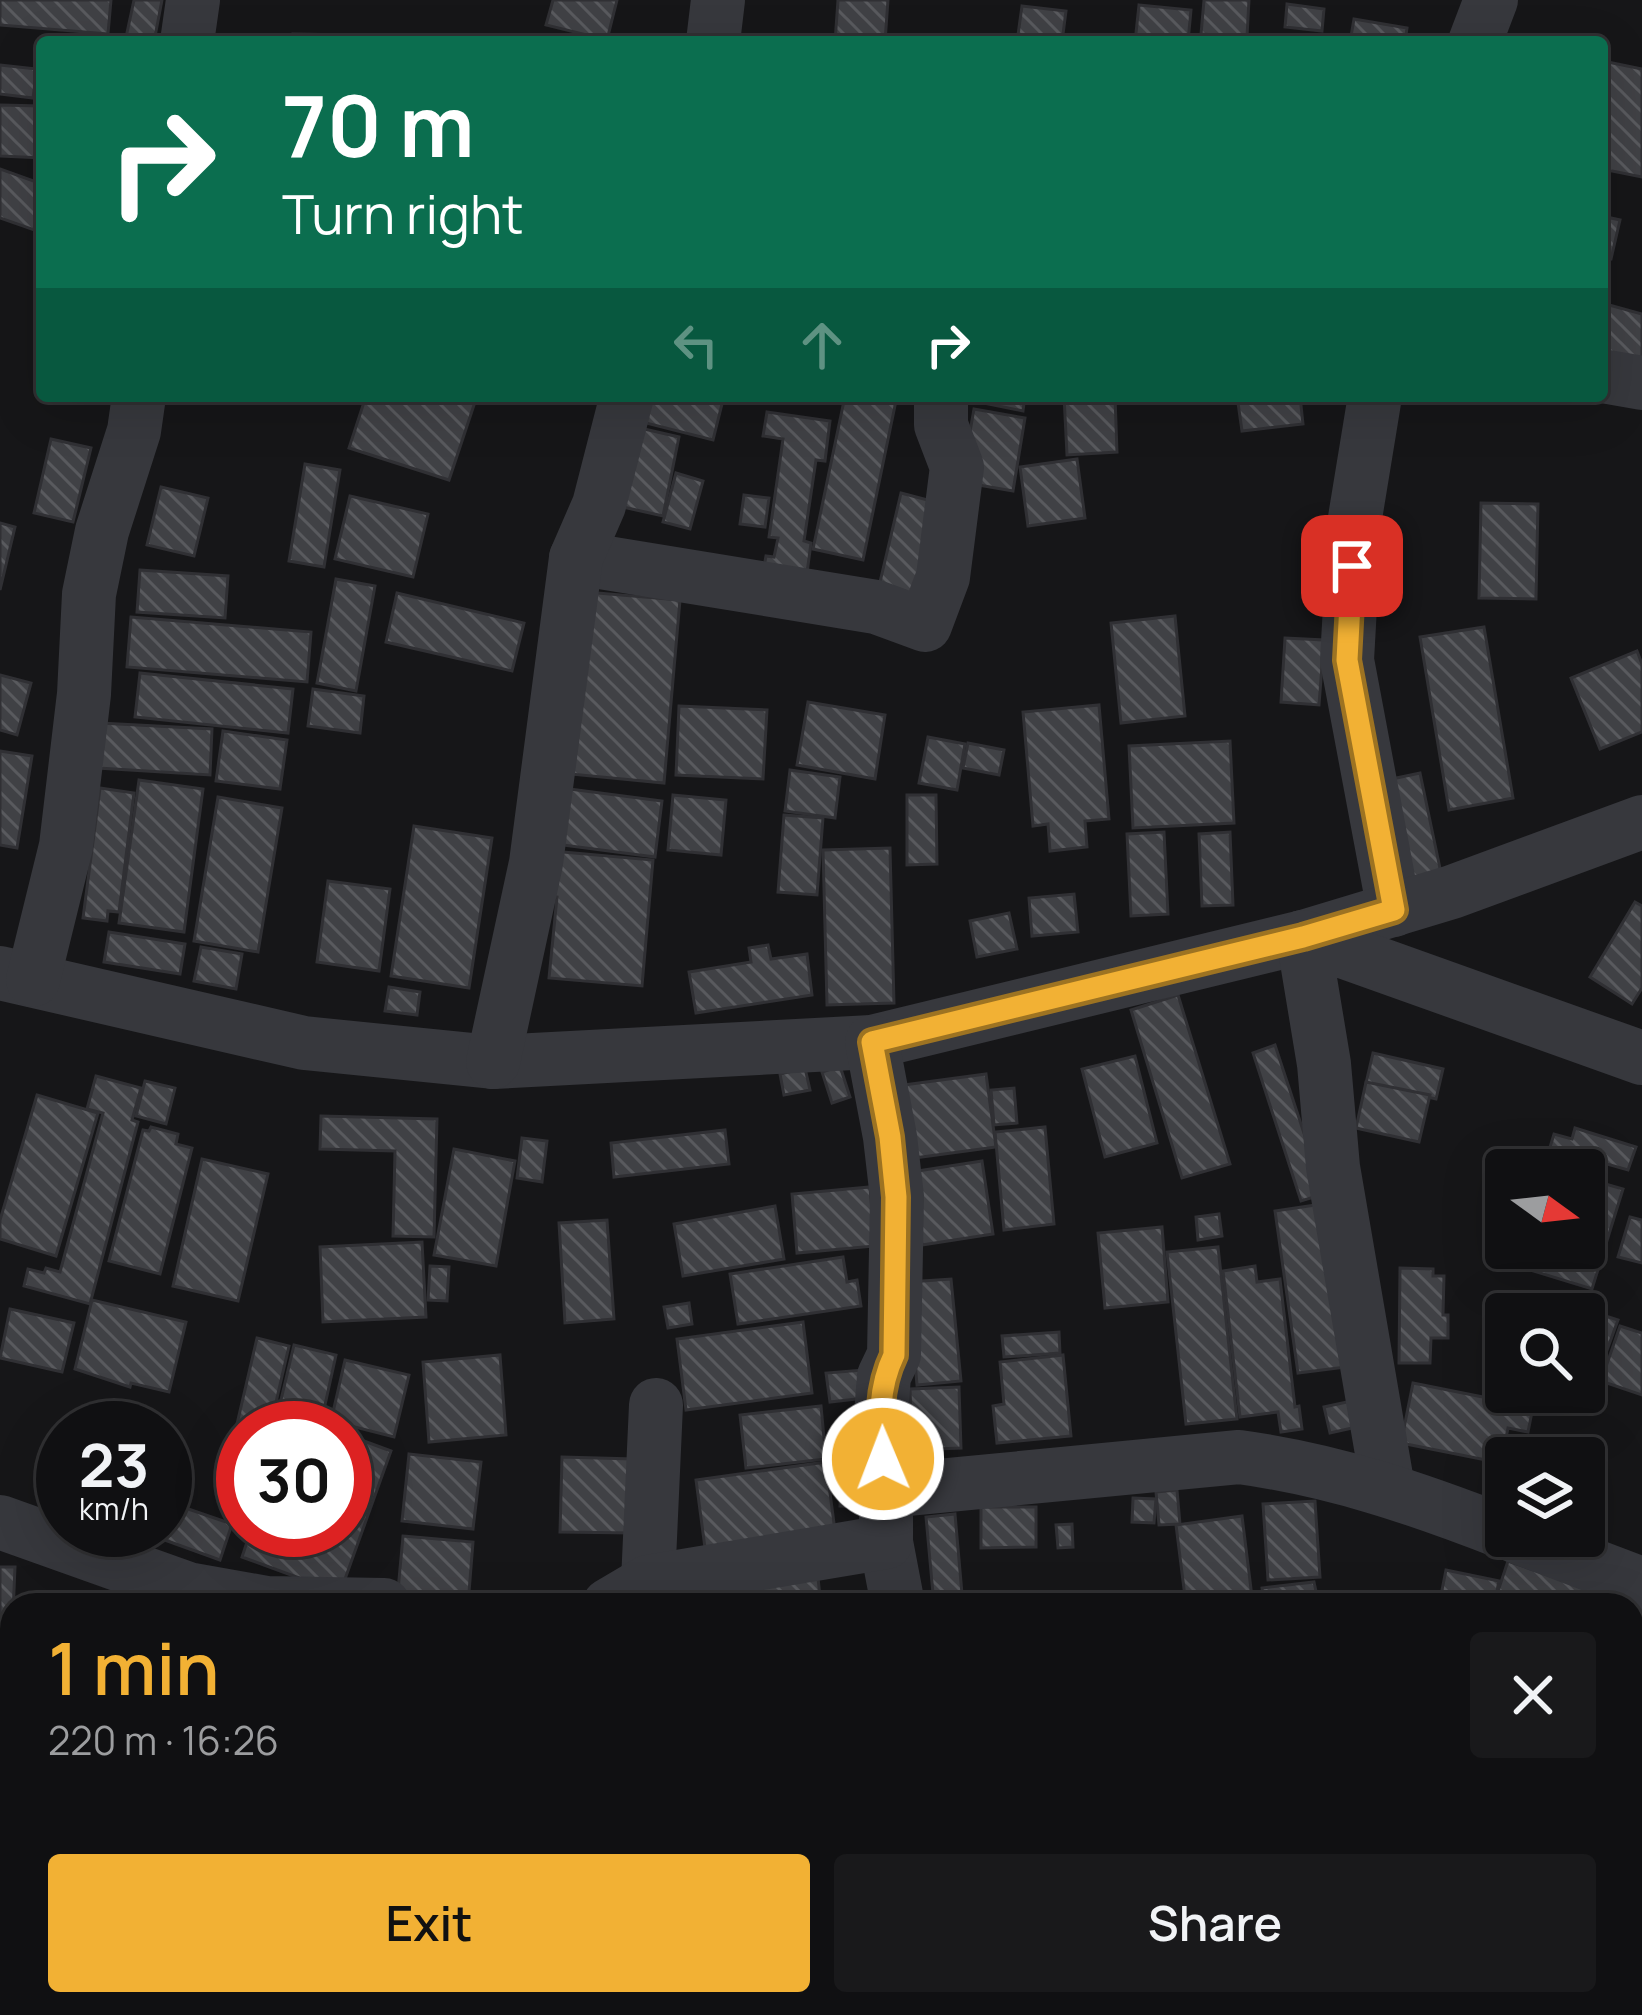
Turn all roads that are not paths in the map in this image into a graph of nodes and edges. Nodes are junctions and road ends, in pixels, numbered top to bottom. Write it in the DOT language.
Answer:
graph roads {
  1 [pos="193,0"];
  2 [pos="718,0"];
  3 [pos="1491,0"];
  4 [pos="188,36"];
  5 [pos="714,36"];
  6 [pos="1476,36"];
  7 [pos="1608,377"];
  8 [pos="1642,383"];
  9 [pos="138,402"];
  10 [pos="625,402"];
  11 [pos="941,402"];
  12 [pos="1374,402"];
  13 [pos="576,557"];
  14 [pos="1642,822"];
  15 [pos="1394,910"];
  16 [pos="1303,937"];
  17 [pos="16,976"];
  18 [pos="872,1042"];
  19 [pos="1642,1058"];
  20 [pos="494,1062"];
  21 [pos="656,1406"];
  22 [pos="1388,1488"];
  23 [pos="886,1516"];
  24 [pos="0,1522"];
  25 [pos="1485,1525"];
  26 [pos="1571,1557"];
  27 [pos="1642,1584"];
  28 [pos="211,1593"];
  29 [pos="628,1593"];
  30 [pos="631,1593"];
  31 [pos="896,1593"];
  1 -- 4 [label="street"];
  2 -- 5 [label="street"];
  3 -- 6 [label="street"];
  7 -- 8 [label="street"];
  9 -- 17 [label="street"];
  10 -- 13 [label="street"];
  11 -- 13 [label="street"];
  12 -- 15 [label="street"];
  13 -- 20 [label="street"];
  14 -- 15 [label="street"];
  15 -- 16 [label="street"];
  16 -- 18 [label="street"];
  16 -- 19 [label="street"];
  16 -- 22 [label="street"];
  17 -- 20 [label="street"];
  18 -- 20 [label="street"];
  18 -- 23 [label="street"];
  21 -- 29 [label="street"];
  22 -- 23 [label="street"];
  22 -- 25 [label="street"];
  23 -- 30 [label="street"];
  23 -- 31 [label="street"];
  24 -- 28 [label="street"];
  26 -- 27 [label="street"];
}
